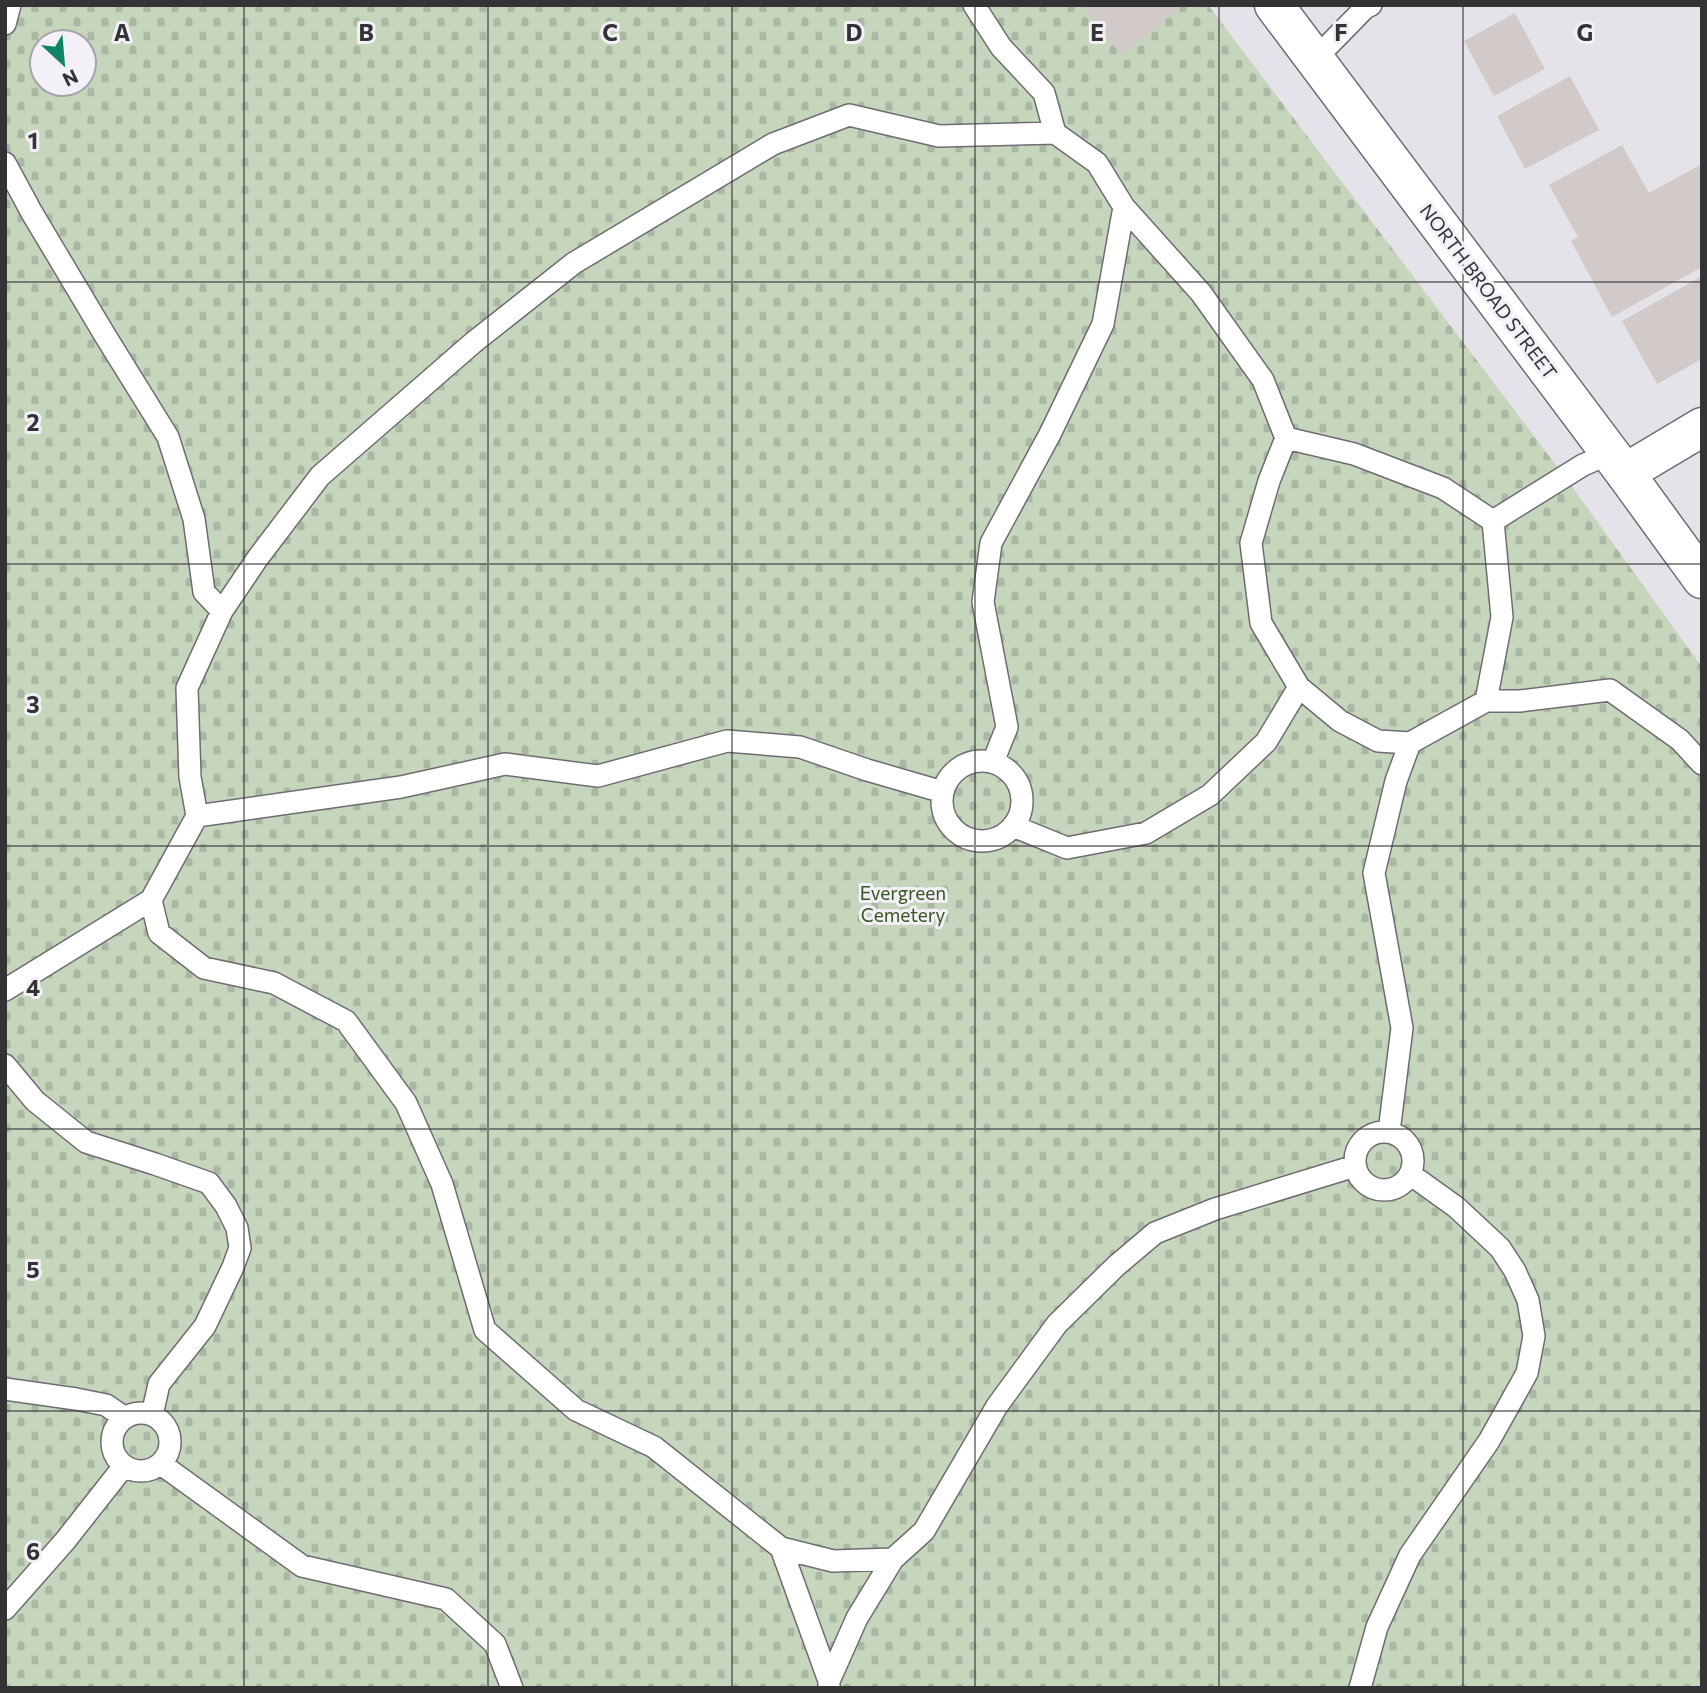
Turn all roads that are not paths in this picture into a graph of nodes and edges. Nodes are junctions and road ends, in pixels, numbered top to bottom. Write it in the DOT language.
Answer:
graph roads {
  1 [pos="10,5"];
  2 [pos="974,5"];
  3 [pos="1274,5"];
  4 [pos="1371,5"];
  5 [pos="5,24"];
  6 [pos="1314,60"];
  7 [pos="1055,133"];
  8 [pos="5,163"];
  9 [pos="1124,207"];
  10 [pos="1702,428"];
  11 [pos="1286,438"];
  12 [pos="1618,463"];
  13 [pos="1493,521"];
  14 [pos="1702,579"];
  15 [pos="222,611"];
  16 [pos="1299,687"];
  17 [pos="1486,702"];
  18 [pos="1410,743"];
  19 [pos="993,762"];
  20 [pos="1702,764"];
  21 [pos="943,792"];
  22 [pos="197,816"];
  23 [pos="1013,826"];
  24 [pos="151,900"];
  25 [pos="5,990"];
  26 [pos="5,1065"];
  27 [pos="1390,1132"];
  28 [pos="1355,1166"];
  29 [pos="1410,1174"];
  30 [pos="5,1389"];
  31 [pos="152,1415"];
  32 [pos="125,1418"];
  33 [pos="161,1464"];
  34 [pos="124,1466"];
  35 [pos="781,1548"];
  36 [pos="894,1559"];
  37 [pos="5,1609"];
  38 [pos="829,1684"];
  39 [pos="512,1688"];
  40 [pos="1360,1688"];
  1 -- 5 [label="lane"];
  2 -- 7 [label="lane"];
  3 -- 6 [label="main road, NORTH BROAD STREET"];
  4 -- 6 [label="lane"];
  6 -- 12 [label="main road, NORTH BROAD STREET"];
  7 -- 9 [label="lane"];
  7 -- 15 [label="lane"];
  8 -- 15 [label="lane"];
  9 -- 11 [label="lane"];
  9 -- 19 [label="lane"];
  10 -- 12 [label="main road"];
  11 -- 13 [label="lane"];
  11 -- 16 [label="lane"];
  12 -- 13 [label="lane"];
  12 -- 14 [label="main road, NORTH BROAD STREET"];
  13 -- 17 [label="lane"];
  15 -- 22 [label="lane"];
  16 -- 18 [label="lane"];
  16 -- 23 [label="lane"];
  17 -- 18 [label="lane"];
  17 -- 20 [label="lane"];
  18 -- 27 [label="lane"];
  19 -- 21 [label="lane"];
  19 -- 23 [label="lane"];
  21 -- 22 [label="lane"];
  21 -- 23 [label="lane"];
  22 -- 24 [label="lane"];
  24 -- 25 [label="lane"];
  24 -- 35 [label="lane"];
  26 -- 31 [label="lane"];
  27 -- 28 [label="lane"];
  27 -- 29 [label="lane"];
  28 -- 29 [label="lane"];
  28 -- 36 [label="lane"];
  29 -- 40 [label="lane"];
  30 -- 32 [label="lane"];
  31 -- 32 [label="lane"];
  31 -- 33 [label="lane"];
  32 -- 34 [label="lane"];
  33 -- 34 [label="lane"];
  33 -- 39 [label="lane"];
  34 -- 37 [label="lane"];
  35 -- 36 [label="lane"];
  35 -- 38 [label="lane"];
  36 -- 38 [label="lane"];
}
